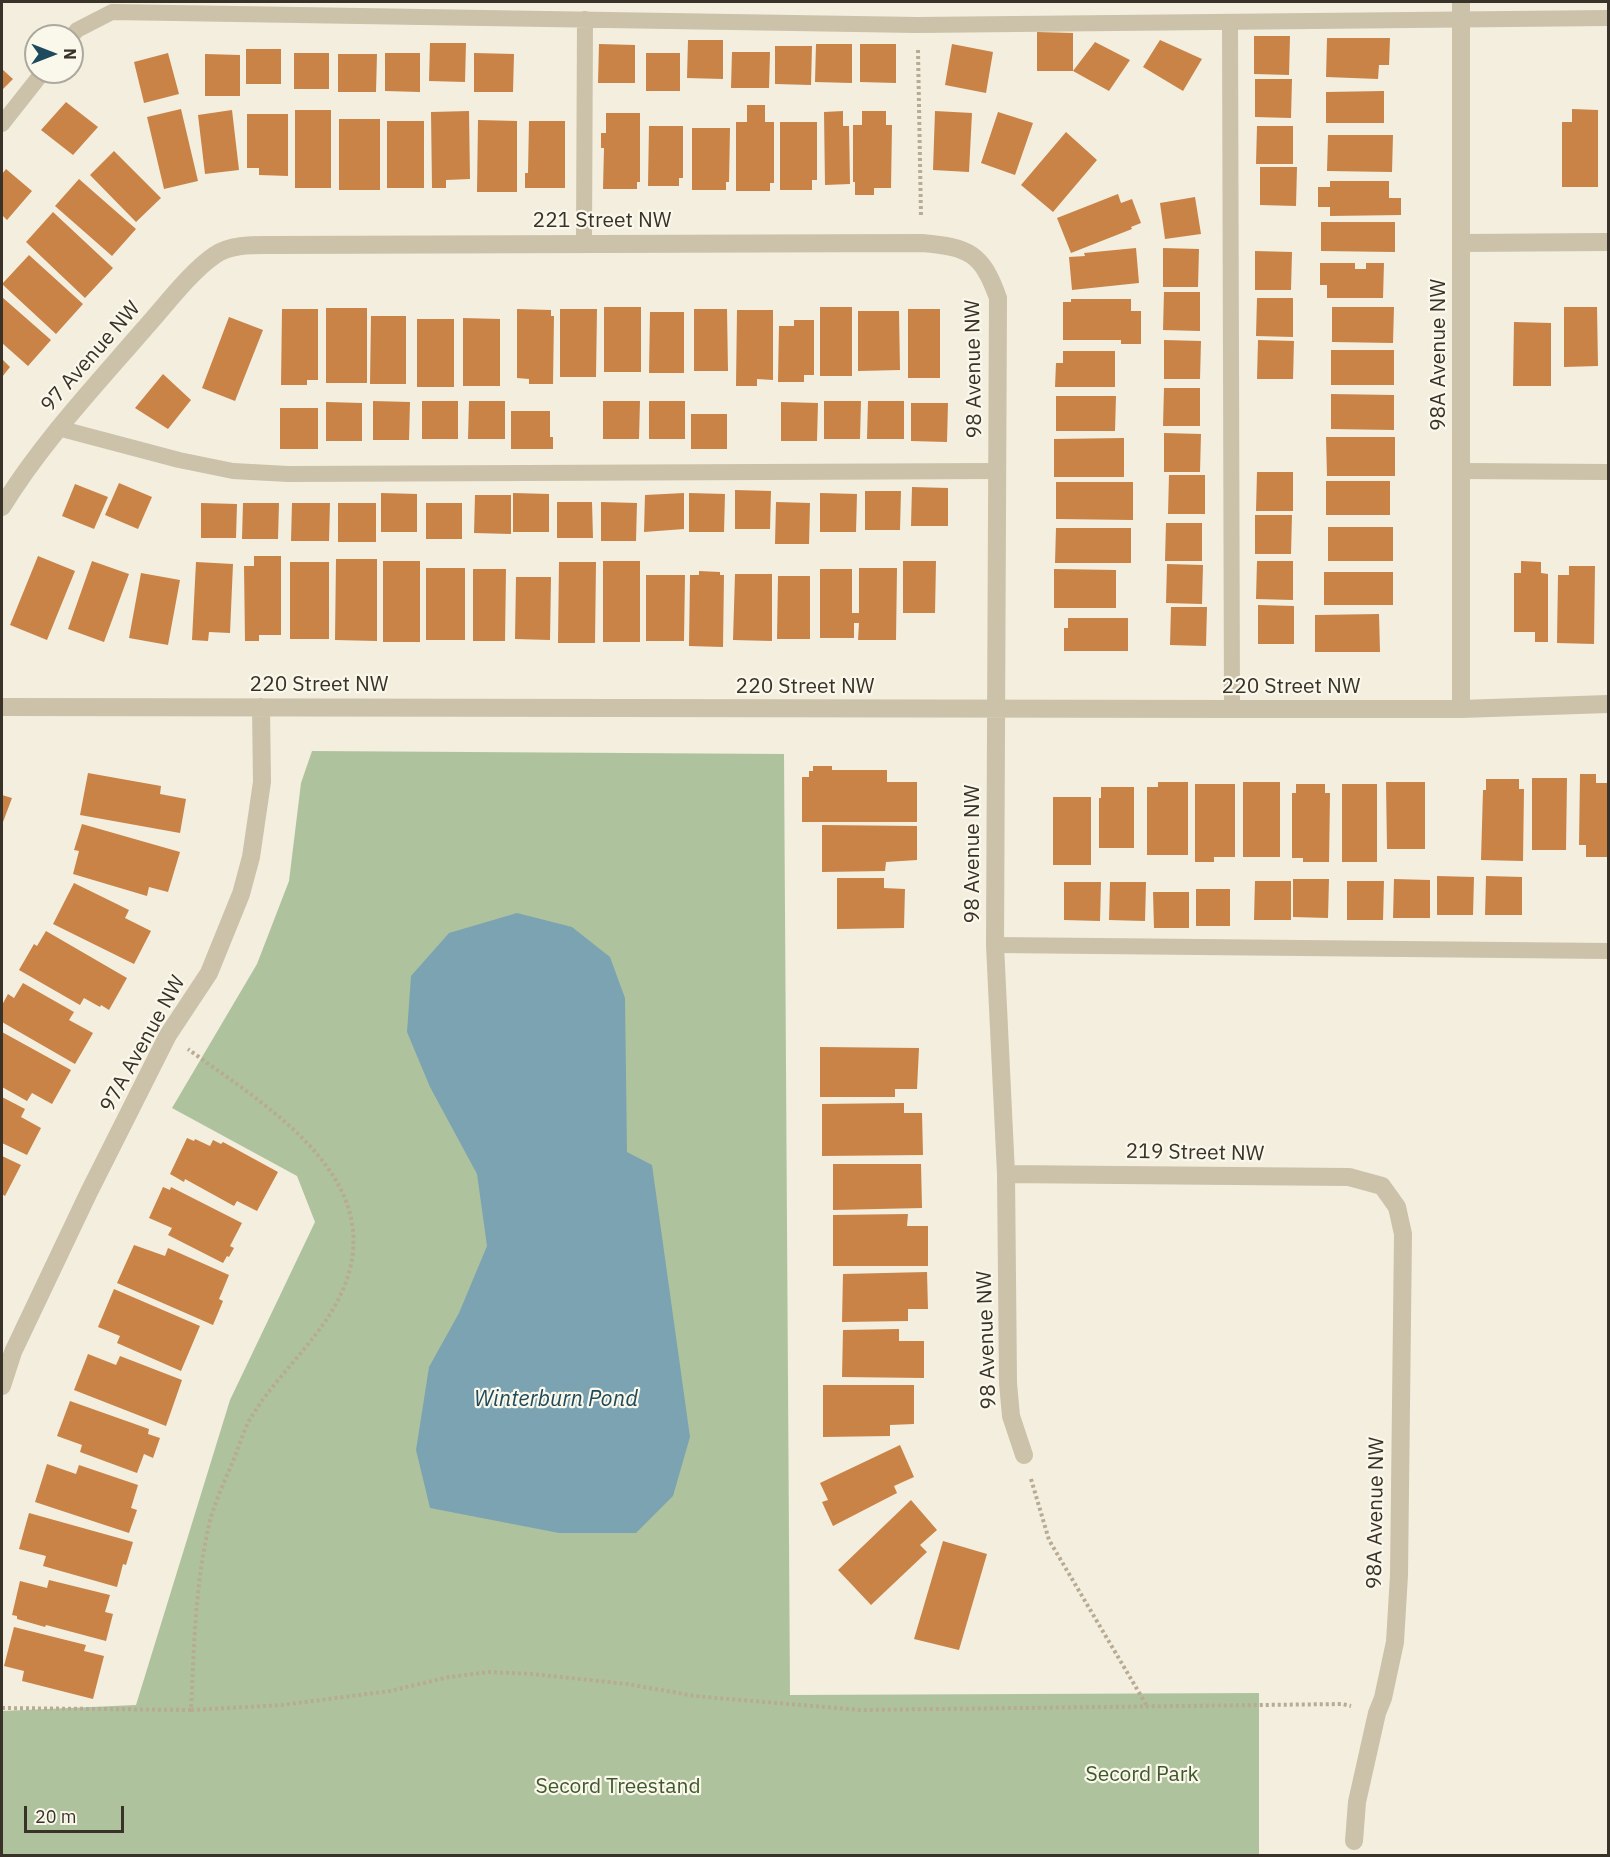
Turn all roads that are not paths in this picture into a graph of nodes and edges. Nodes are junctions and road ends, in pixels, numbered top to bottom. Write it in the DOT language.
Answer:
graph roads {
  1 [pos="1461,10"];
  2 [pos="1608,18"];
  3 [pos="585,20"];
  4 [pos="1230,23"];
  5 [pos="84,26"];
  6 [pos="34,84"];
  7 [pos="2,124"];
  8 [pos="1608,242"];
  9 [pos="584,243"];
  10 [pos="1461,243"];
  11 [pos="226,250"];
  12 [pos="975,256"];
  13 [pos="58,428"];
  14 [pos="998,471"];
  15 [pos="1462,471"];
  16 [pos="1608,472"];
  17 [pos="2,507"];
  18 [pos="1608,704"];
  19 [pos="2,707"];
  20 [pos="261,707"];
  21 [pos="1461,709"];
  22 [pos="996,710"];
  23 [pos="1232,710"];
  24 [pos="995,945"];
  25 [pos="1608,951"];
  26 [pos="1006,1174"];
  27 [pos="1382,1186"];
  28 [pos="2,1386"];
  29 [pos="1024,1455"];
  30 [pos="1354,1841"];
  1 -- 2 [label="lane"];
  1 -- 4 [label="lane"];
  1 -- 10 [label="street, 98A Avenue NW"];
  3 -- 4 [label="lane"];
  3 -- 5 [label="lane"];
  3 -- 9 [label="lane"];
  4 -- 23 [label="lane"];
  6 -- 7 [label="lane"];
  8 -- 10 [label="street"];
  9 -- 11 [label="street, 221 Street NW"];
  9 -- 12 [label="street, 221 Street NW"];
  10 -- 15 [label="street, 98A Avenue NW"];
  11 -- 13 [label="street, 97 Avenue NW"];
  12 -- 14 [label="street, 98 Avenue NW"];
  13 -- 14 [label="lane"];
  13 -- 17 [label="street, 97 Avenue NW"];
  14 -- 22 [label="street, 98 Avenue NW"];
  15 -- 16 [label="lane"];
  15 -- 21 [label="street, 98A Avenue NW"];
  18 -- 21 [label="street, 220 Street NW"];
  19 -- 20 [label="street, 220 Street NW"];
  20 -- 22 [label="street, 220 Street NW"];
  20 -- 28 [label="street, 97A Avenue NW"];
  21 -- 23 [label="street, 220 Street NW"];
  22 -- 23 [label="street, 220 Street NW"];
  22 -- 24 [label="street, 98 Avenue NW"];
  24 -- 25 [label="lane"];
  24 -- 26 [label="street, 98 Avenue NW"];
  26 -- 27 [label="street, 219 Street NW"];
  26 -- 29 [label="street, 98 Avenue NW"];
  27 -- 30 [label="street, 98A Avenue NW"];
}
